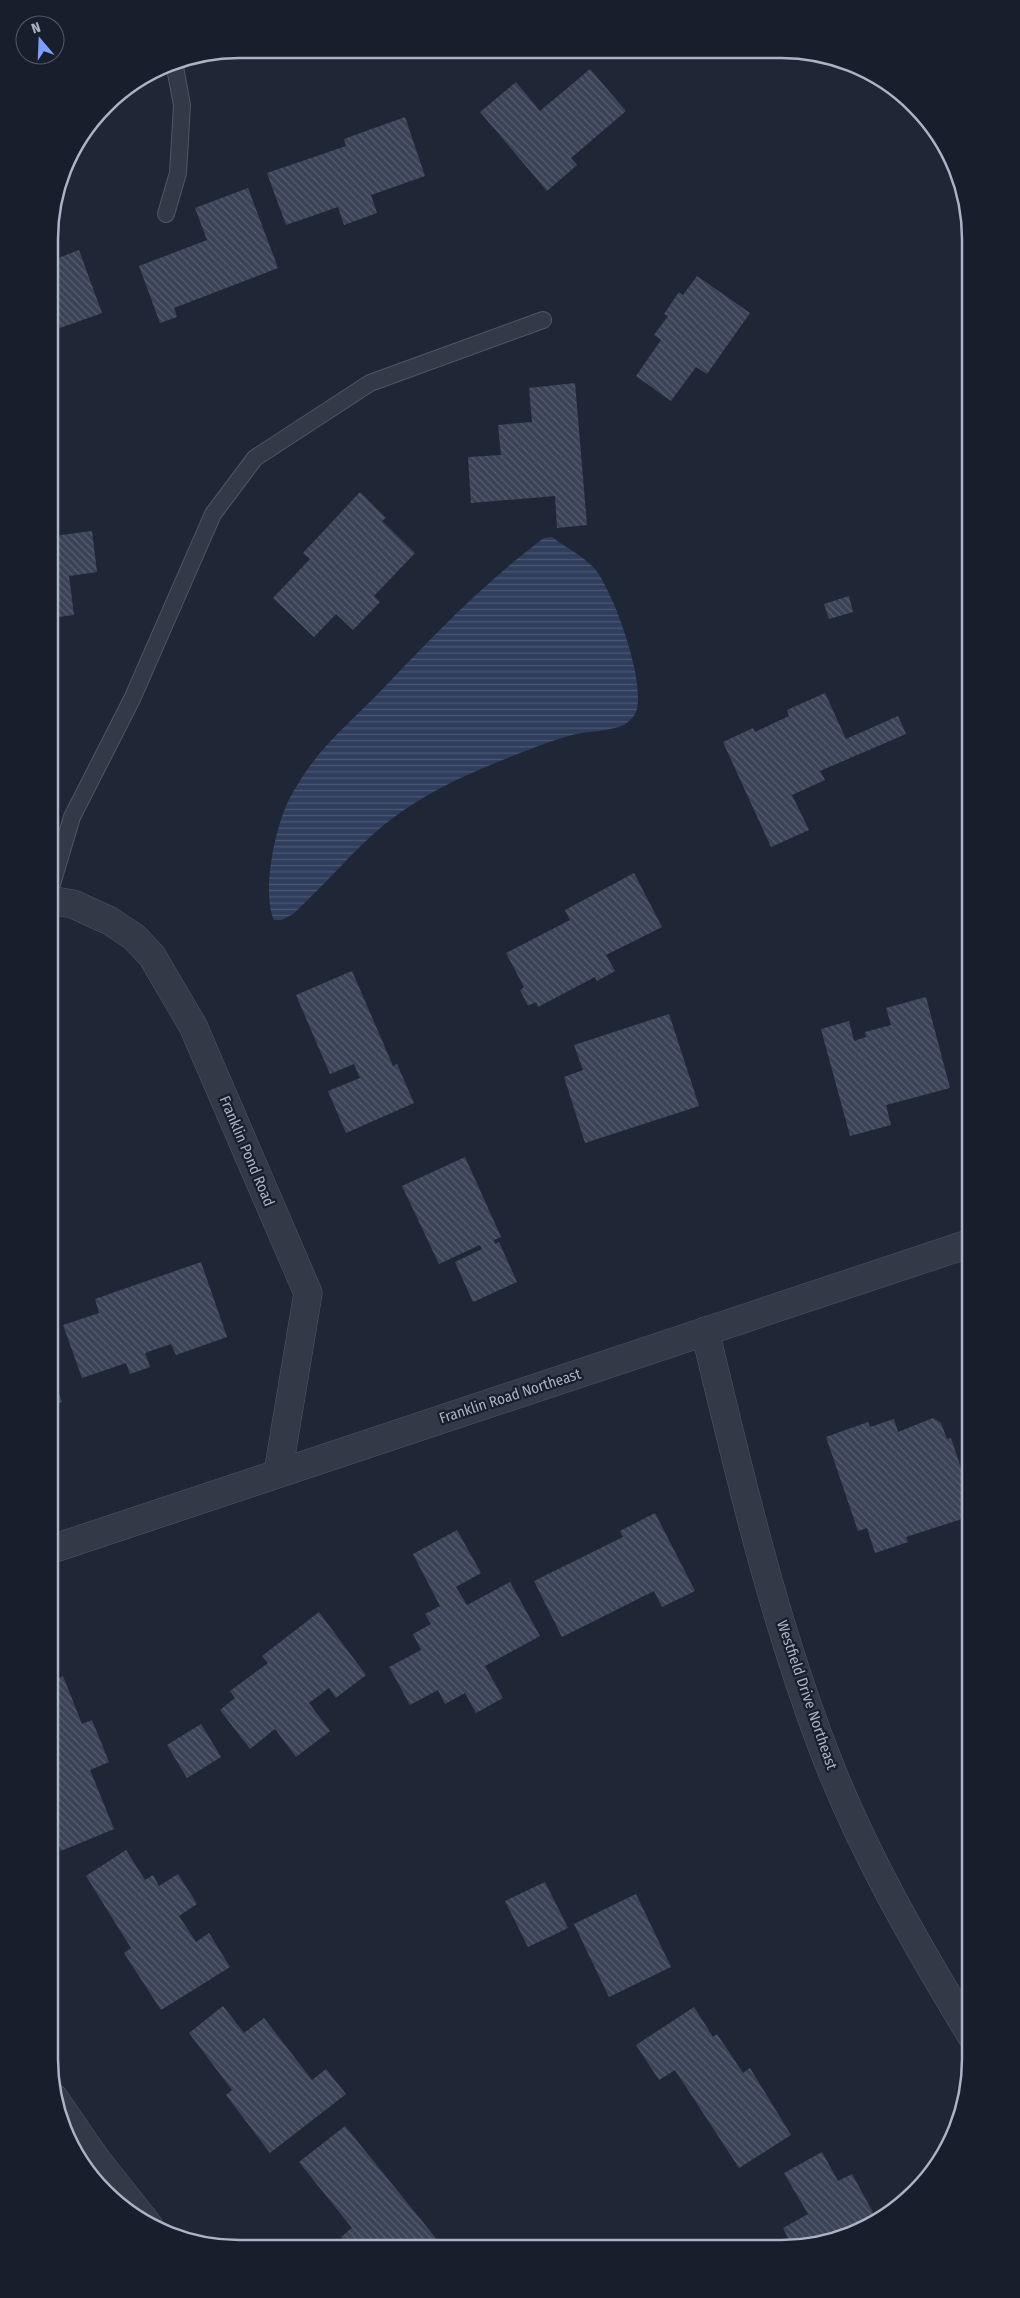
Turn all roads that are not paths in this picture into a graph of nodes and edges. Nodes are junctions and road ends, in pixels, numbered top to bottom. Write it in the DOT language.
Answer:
graph roads {
  1 [pos="175,69"];
  2 [pos="166,214"];
  3 [pos="543,320"];
  4 [pos="58,864"];
  5 [pos="58,902"];
  6 [pos="962,1246"];
  7 [pos="705,1331"];
  8 [pos="278,1473"];
  9 [pos="58,1547"];
  10 [pos="962,2019"];
  11 [pos="67,2116"];
  12 [pos="134,2207"];
  1 -- 2 [label="lane"];
  3 -- 4 [label="lane"];
  5 -- 8 [label="street, Franklin Pond Road"];
  6 -- 7 [label="street, Franklin Road Northeast"];
  7 -- 8 [label="street, Franklin Road Northeast"];
  7 -- 10 [label="street, Westfield Drive Northeast"];
  8 -- 9 [label="street, Franklin Road Northeast"];
  11 -- 12 [label="street"];
}
